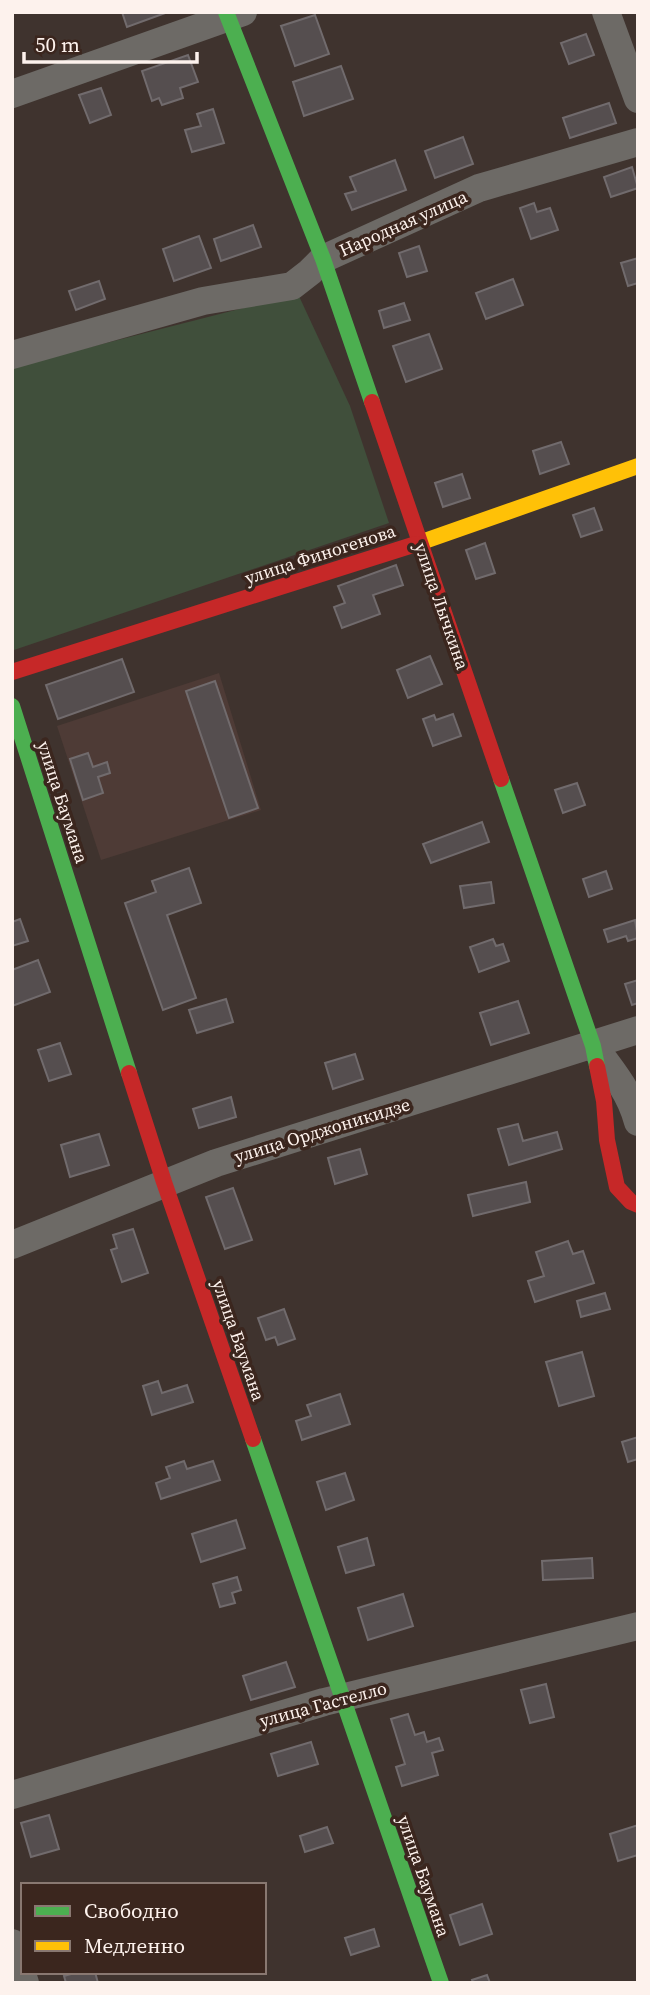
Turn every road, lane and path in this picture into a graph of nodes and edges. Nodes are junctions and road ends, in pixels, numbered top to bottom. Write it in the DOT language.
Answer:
graph roads {
  1 [pos="606,12"];
  2 [pos="232,14"];
  3 [pos="12,94"];
  4 [pos="638,99"];
  5 [pos="638,142"];
  6 [pos="323,259"];
  7 [pos="12,355"];
  8 [pos="638,466"];
  9 [pos="420,542"];
  10 [pos="12,672"];
  11 [pos="12,706"];
  12 [pos="638,1030"];
  13 [pos="593,1046"];
  14 [pos="638,1122"];
  15 [pos="164,1182"];
  16 [pos="638,1205"];
  17 [pos="12,1245"];
  18 [pos="638,1626"];
  19 [pos="342,1697"];
  20 [pos="12,1795"];
  21 [pos="12,1943"];
  22 [pos="21,1971"];
  23 [pos="441,1983"];
  1 -- 4 [label="street"];
  2 -- 3 [label="street"];
  2 -- 6 [label="street, улица Лычкина"];
  5 -- 6 [label="street, Народная улица"];
  6 -- 7 [label="street, Народная улица"];
  6 -- 9 [label="street, улица Лычкина"];
  8 -- 9 [label="street, улица Финогенова"];
  9 -- 10 [label="street, улица Финогенова"];
  9 -- 13 [label="street, улица Лычкина"];
  11 -- 15 [label="street, улица Баумана"];
  12 -- 13 [label="street, улица Орджоникидзе"];
  13 -- 14 [label="street, улица Лычкина"];
  13 -- 15 [label="street, улица Орджоникидзе"];
  13 -- 16 [label="street, улица Лычкина"];
  15 -- 17 [label="street, улица Орджоникидзе"];
  15 -- 19 [label="street, улица Баумана"];
  18 -- 19 [label="street, улица Гастелло"];
  19 -- 20 [label="street, улица Гастелло"];
  19 -- 23 [label="street, улица Баумана"];
  21 -- 22 [label="street"];
}
